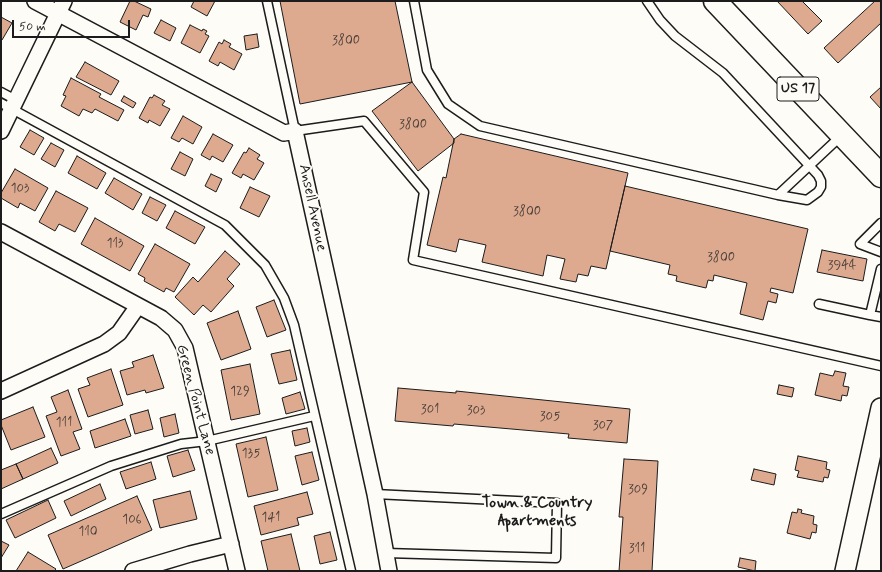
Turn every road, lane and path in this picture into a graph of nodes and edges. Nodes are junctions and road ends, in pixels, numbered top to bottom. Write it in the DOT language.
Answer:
graph roads {
  1 [pos="35,1"];
  2 [pos="267,1"];
  3 [pos="414,1"];
  4 [pos="647,1"];
  5 [pos="715,1"];
  6 [pos="61,7"];
  7 [pos="1,92"];
  8 [pos="10,104"];
  9 [pos="1,131"];
  10 [pos="295,132"];
  11 [pos="842,135"];
  12 [pos="809,166"];
  13 [pos="881,176"];
  14 [pos="778,195"];
  15 [pos="881,223"];
  16 [pos="1,232"];
  17 [pos="881,252"];
  18 [pos="881,270"];
  19 [pos="819,304"];
  20 [pos="138,306"];
  21 [pos="870,315"];
  22 [pos="881,317"];
  23 [pos="881,366"];
  24 [pos="1,390"];
  25 [pos="881,408"];
  26 [pos="314,416"];
  27 [pos="207,441"];
  28 [pos="375,494"];
  29 [pos="1,514"];
  30 [pos="231,544"];
  31 [pos="386,553"];
  32 [pos="133,571"];
  33 [pos="237,571"];
  34 [pos="351,571"];
  35 [pos="389,571"];
  36 [pos="846,571"];
  1 -- 6 [label="street"];
  2 -- 10 [label="lane"];
  3 -- 14 [label="lane"];
  4 -- 12 [label="lane"];
  5 -- 11 [label="main road, US 17"];
  6 -- 8 [label="street"];
  6 -- 10 [label="street"];
  7 -- 8 [label="lane"];
  8 -- 9 [label="street"];
  8 -- 26 [label="lane"];
  10 -- 23 [label="lane"];
  10 -- 28 [label="street, Ansell Avenue"];
  11 -- 12 [label="lane"];
  11 -- 13 [label="main road, US 17"];
  12 -- 14 [label="lane"];
  12 -- 14 [label="lane"];
  15 -- 17 [label="lane"];
  16 -- 20 [label="street, Green Point Lane"];
  18 -- 21 [label="lane"];
  19 -- 21 [label="lane"];
  20 -- 24 [label="street"];
  20 -- 27 [label="street, Green Point Lane"];
  21 -- 22 [label="lane"];
  25 -- 36 [label="street"];
  26 -- 27 [label="lane"];
  26 -- 34 [label="lane"];
  27 -- 29 [label="lane"];
  27 -- 30 [label="street, Green Point Lane"];
  28 -- 31 [label="street, Ansell Avenue"];
  28 -- 31 [label="lane"];
  30 -- 32 [label="street"];
  30 -- 33 [label="street, Green Point Lane"];
  31 -- 35 [label="street, Ansell Avenue"];
}
